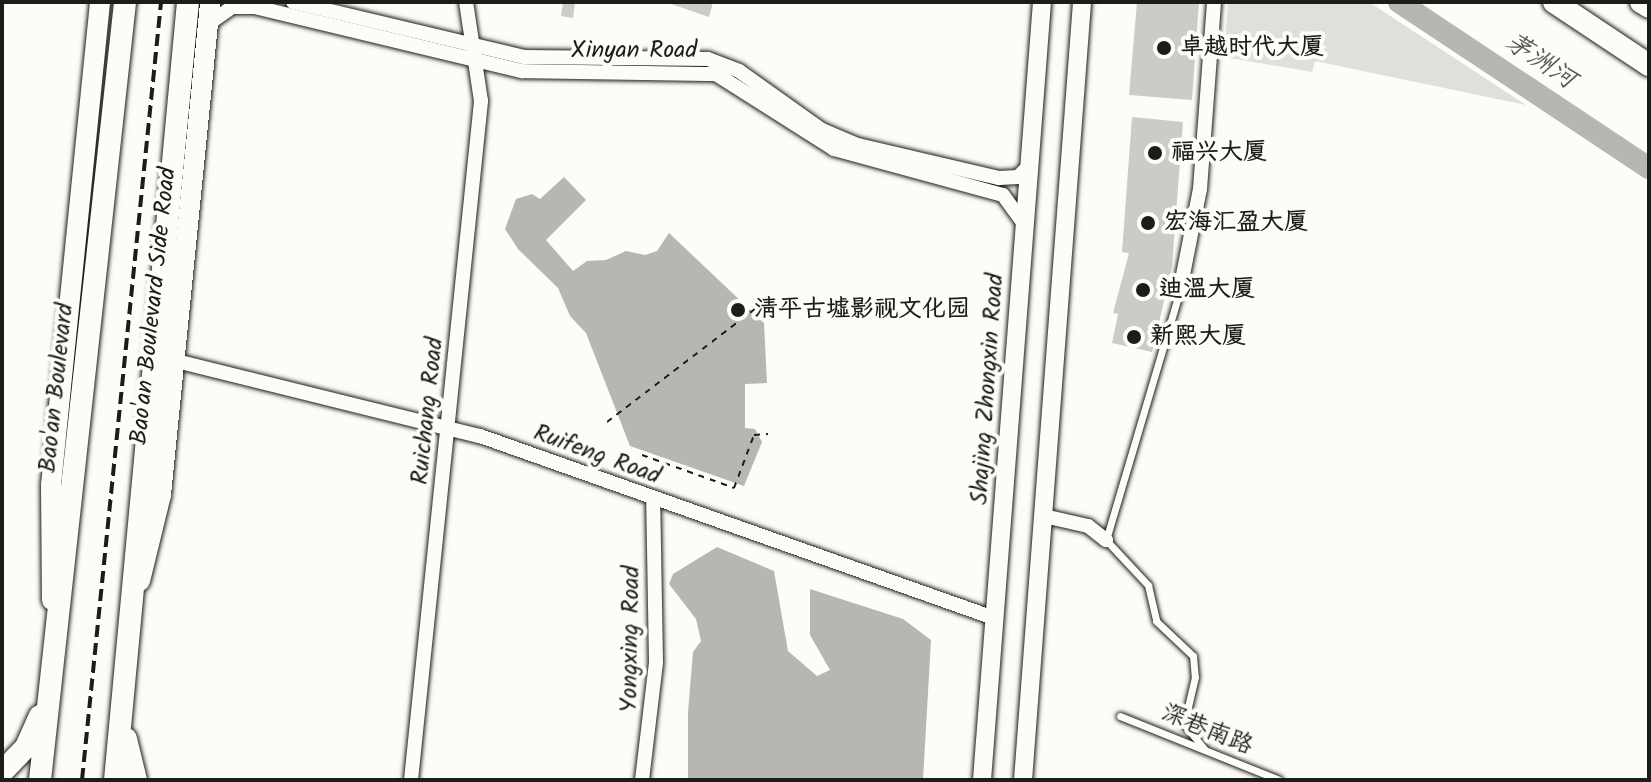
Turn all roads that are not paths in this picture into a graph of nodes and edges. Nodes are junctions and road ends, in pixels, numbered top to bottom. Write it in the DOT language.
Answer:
graph roads {
  1 [pos="100,2"];
  2 [pos="125,2"];
  3 [pos="188,2"];
  4 [pos="210,2"];
  5 [pos="293,2"];
  6 [pos="466,2"];
  7 [pos="1042,2"];
  8 [pos="1082,2"];
  9 [pos="1214,2"];
  10 [pos="1554,2"];
  11 [pos="207,25"];
  12 [pos="476,54"];
  13 [pos="1649,65"];
  14 [pos="1030,165"];
  15 [pos="1025,230"];
  16 [pos="1180,290"];
  17 [pos="176,361"];
  18 [pos="448,427"];
  19 [pos="653,498"];
  20 [pos="1044,516"];
  21 [pos="1106,540"];
  22 [pos="131,612"];
  23 [pos="994,618"];
  24 [pos="53,644"];
  25 [pos="49,688"];
  26 [pos="123,702"];
  27 [pos="1120,716"];
  28 [pos="1205,750"];
  29 [pos="2,772"];
  30 [pos="40,780"];
  31 [pos="115,780"];
  32 [pos="136,780"];
  33 [pos="411,780"];
  34 [pos="642,780"];
  35 [pos="982,780"];
  36 [pos="1023,780"];
  37 [pos="1279,780"];
  1 -- 24 [label="main road"];
  2 -- 24 [label="main road, Bao'an Boulevard"];
  3 -- 22 [label="main road"];
  4 -- 11 [label="main road, Bao'an Boulevard Side Road"];
  5 -- 12 [label="street, Xinyan Road"];
  6 -- 12 [label="street, Ruichang Road"];
  7 -- 14 [label="street, Shajing Zhongxin Road"];
  8 -- 20 [label="street"];
  9 -- 16 [label="street"];
  10 -- 13 [label="main road"];
  11 -- 12 [label="street, Xinyan Road"];
  11 -- 17 [label="main road, Bao'an Boulevard Side Road"];
  12 -- 14 [label="street, Xinyan Road"];
  12 -- 15 [label="street, Xinyan Road"];
  12 -- 18 [label="street, Ruichang Road"];
  14 -- 15 [label="street, Shajing Zhongxin Road"];
  15 -- 23 [label="street, Shajing Zhongxin Road"];
  16 -- 21 [label="lane"];
  17 -- 18 [label="street, Ruifeng Road"];
  17 -- 22 [label="main road, Bao'an Boulevard Side Road"];
  18 -- 19 [label="street, Ruifeng Road"];
  18 -- 33 [label="street, Ruichang Road"];
  19 -- 23 [label="street, Ruifeng Road"];
  19 -- 34 [label="street, Yongxing Road"];
  20 -- 21 [label="street"];
  20 -- 36 [label="street"];
  21 -- 28 [label="lane"];
  22 -- 26 [label="main road"];
  23 -- 35 [label="street, Shajing Zhongxin Road"];
  24 -- 25 [label="main road, Bao'an Boulevard"];
  25 -- 29 [label="main road"];
  25 -- 30 [label="main road, Bao'an Boulevard"];
  26 -- 31 [label="main road"];
  26 -- 32 [label="main road"];
  27 -- 28 [label="lane, 深巷南路"];
  28 -- 37 [label="lane, 深巷南路"];
}
